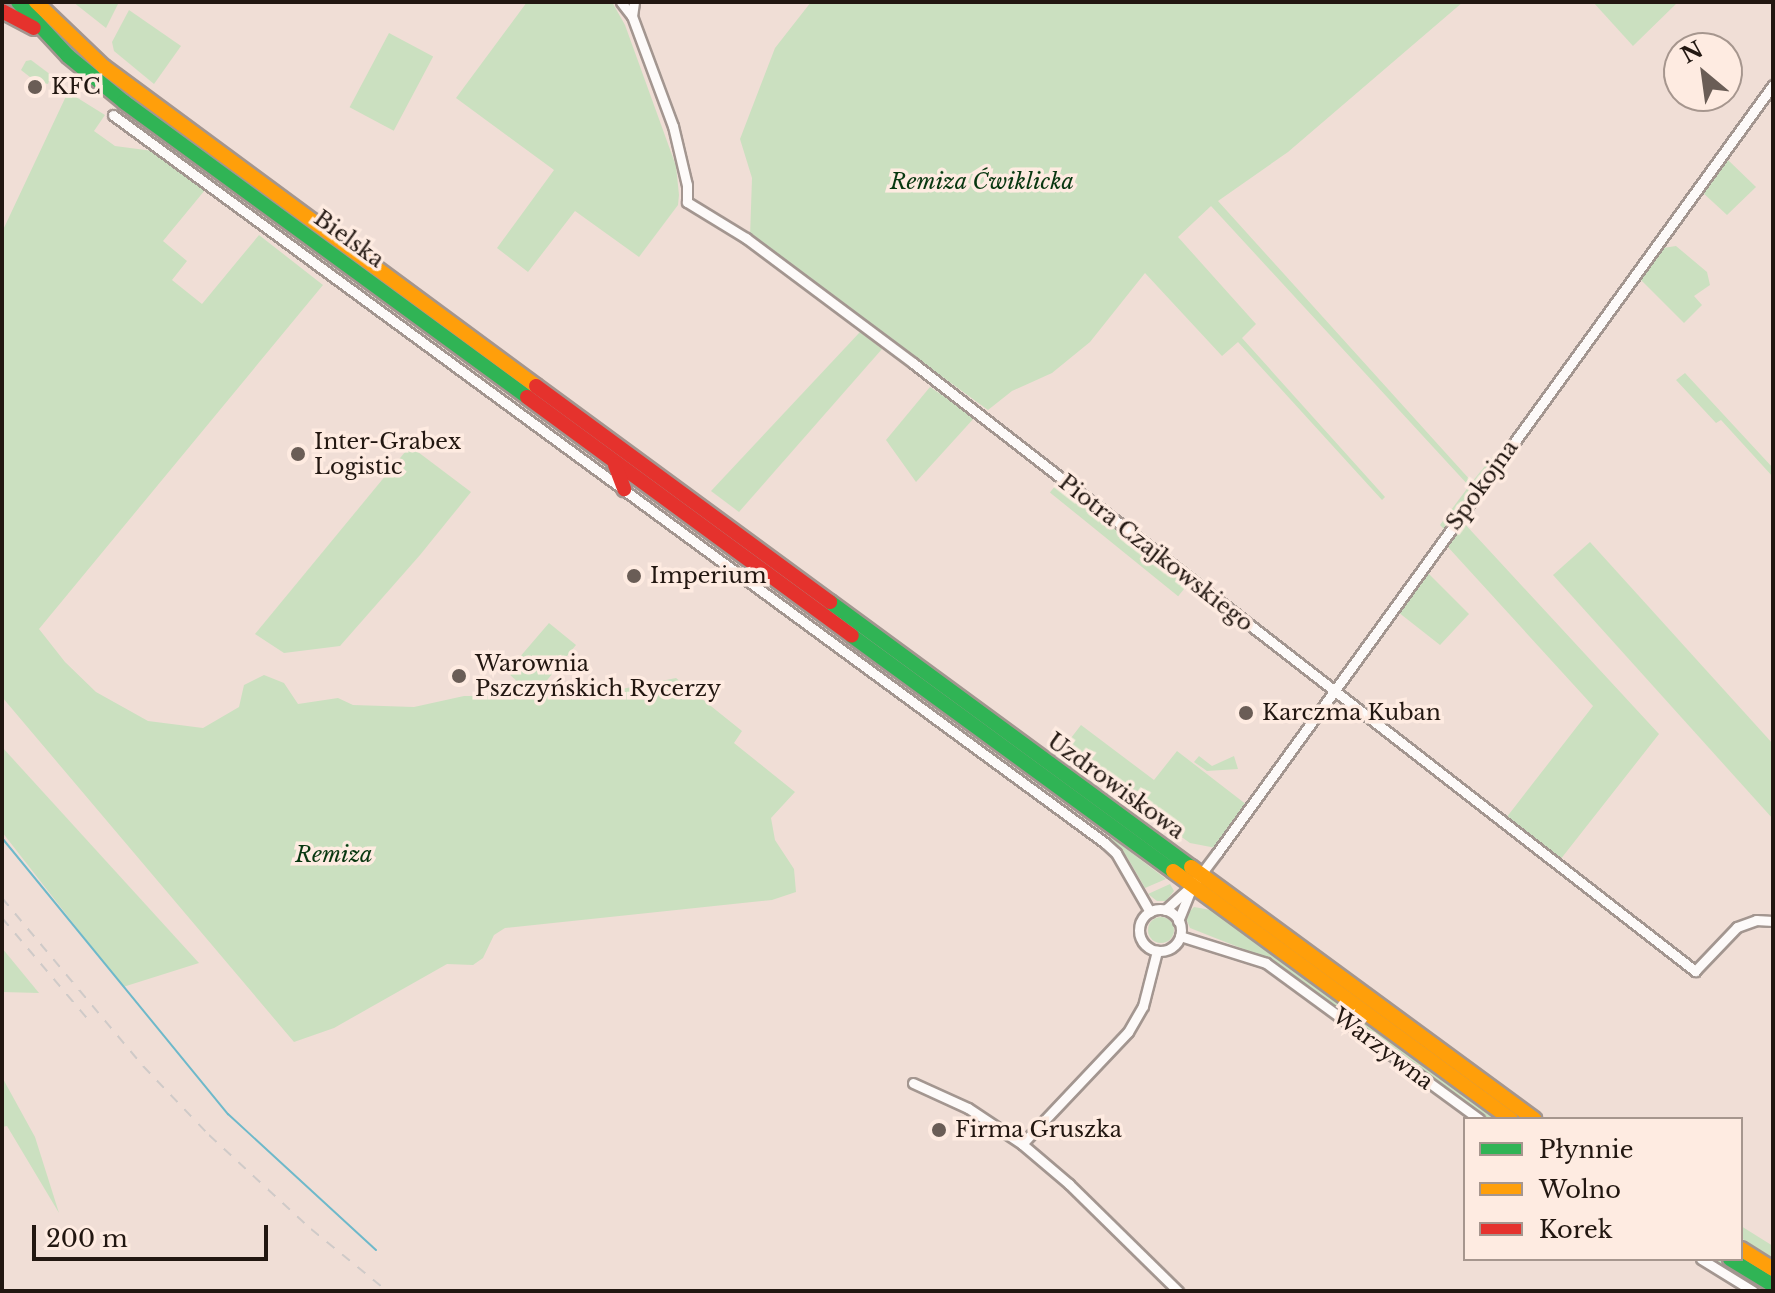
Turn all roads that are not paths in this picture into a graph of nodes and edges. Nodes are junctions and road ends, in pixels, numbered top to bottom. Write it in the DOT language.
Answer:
graph roads {
  1 [pos="18,2"];
  2 [pos="36,2"];
  3 [pos="621,2"];
  4 [pos="634,2"];
  5 [pos="2,11"];
  6 [pos="632,16"];
  7 [pos="45,33"];
  8 [pos="1773,85"];
  9 [pos="113,115"];
  10 [pos="559,384"];
  11 [pos="550,397"];
  12 [pos="613,462"];
  13 [pos="624,489"];
  14 [pos="669,492"];
  15 [pos="1333,692"];
  16 [pos="1196,881"];
  17 [pos="1165,910"];
  18 [pos="1150,912"];
  19 [pos="1178,921"];
  20 [pos="1773,921"];
  21 [pos="1180,936"];
  22 [pos="1157,951"];
  23 [pos="913,1083"];
  24 [pos="1476,1117"];
  25 [pos="1508,1117"];
  26 [pos="1531,1117"];
  27 [pos="1022,1144"];
  28 [pos="1743,1250"];
  29 [pos="1704,1261"];
  30 [pos="1733,1261"];
  31 [pos="1773,1269"];
  32 [pos="1773,1285"];
  33 [pos="1177,1290"];
  34 [pos="1753,1291"];
  1 -- 7 [label="main road, Bielska"];
  2 -- 11 [label="main road, Bielska"];
  3 -- 6 [label="street, Piotra Czajkowskiego"];
  4 -- 6 [label="street, Piotra Czajkowskiego"];
  5 -- 7 [label="main road"];
  6 -- 15 [label="street, Piotra Czajkowskiego"];
  7 -- 12 [label="main road, Bielska"];
  8 -- 15 [label="street, Spokojna"];
  9 -- 13 [label="street"];
  10 -- 11 [label="street"];
  11 -- 14 [label="main road, Bielska"];
  12 -- 13 [label="main road"];
  12 -- 14 [label="main road, Bielska"];
  13 -- 18 [label="street"];
  14 -- 16 [label="main road, Uzdrowiskowa"];
  14 -- 16 [label="main road, Uzdrowiskowa"];
  15 -- 16 [label="street, Spokojna"];
  15 -- 20 [label="street, Piotra Czajkowskiego"];
  16 -- 17 [label="street"];
  16 -- 19 [label="street"];
  16 -- 25 [label="main road, Uzdrowiskowa"];
  16 -- 26 [label="main road, Uzdrowiskowa"];
  17 -- 18 [label="street"];
  17 -- 19 [label="street"];
  18 -- 22 [label="street"];
  19 -- 21 [label="street"];
  21 -- 22 [label="street"];
  21 -- 24 [label="street, Warzywna"];
  22 -- 27 [label="street"];
  23 -- 27 [label="street"];
  27 -- 33 [label="street"];
  28 -- 31 [label="main road"];
  29 -- 34 [label="street"];
  30 -- 32 [label="main road"];
}
